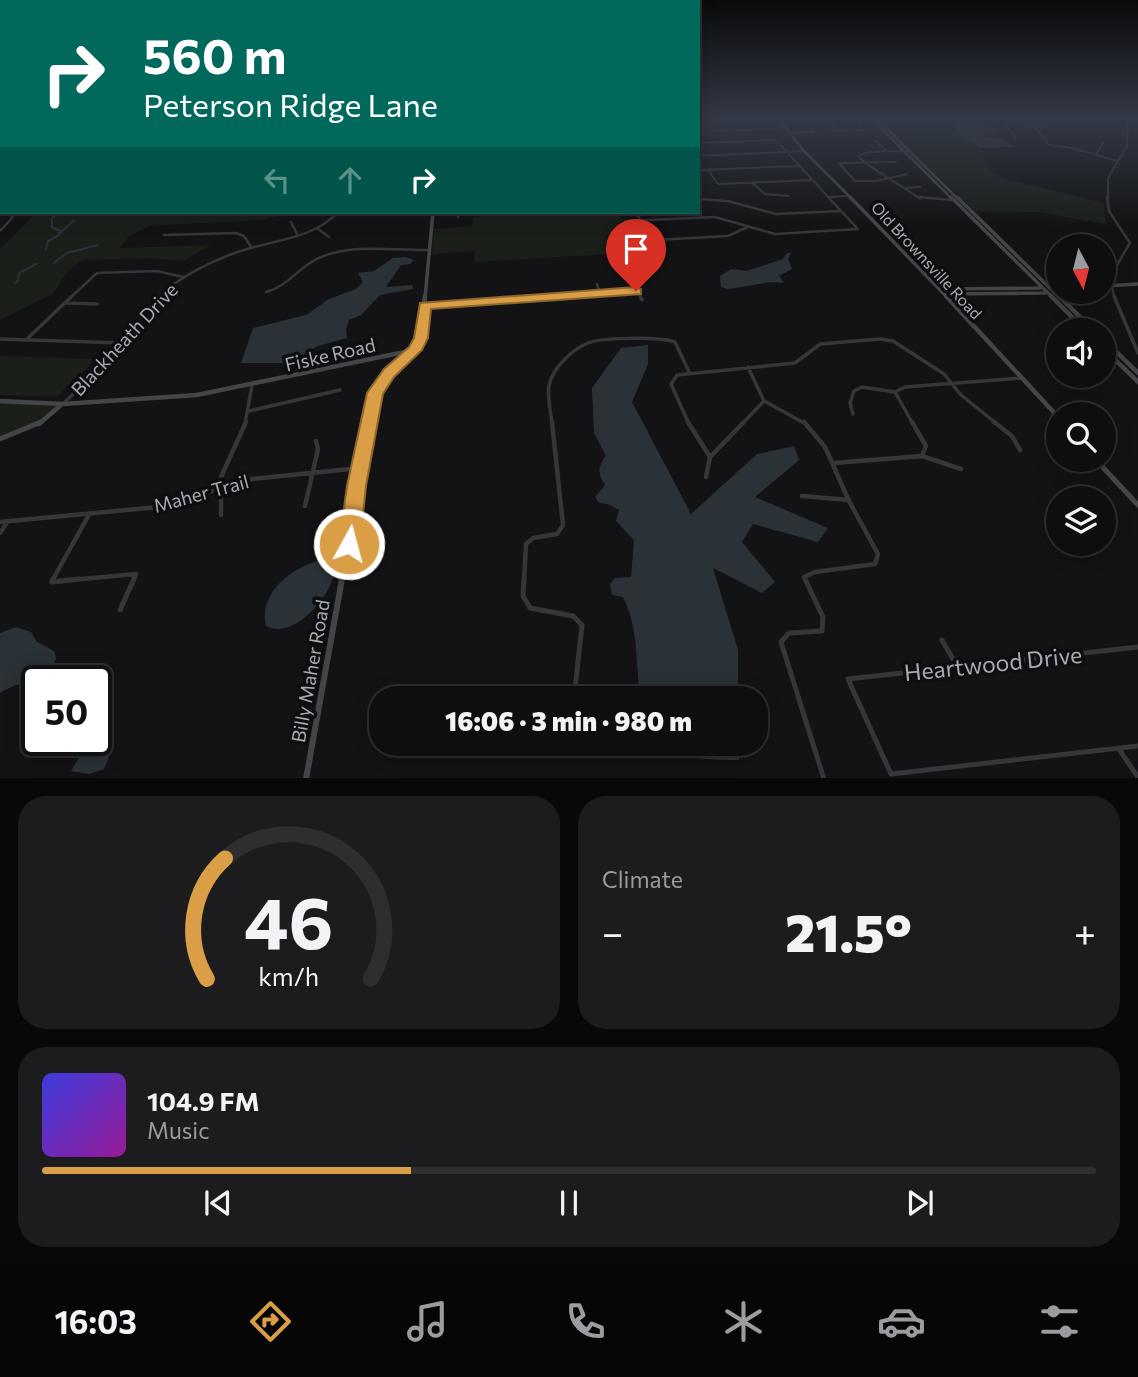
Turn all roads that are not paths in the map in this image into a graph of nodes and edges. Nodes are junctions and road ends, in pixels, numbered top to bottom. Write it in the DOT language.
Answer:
graph roads {
  1 [pos="738,154"];
  2 [pos="788,154"];
  3 [pos="807,154"];
  4 [pos="859,154"];
  5 [pos="909,154"];
  6 [pos="910,154"];
  7 [pos="1092,154"];
  8 [pos="1121,154"];
  9 [pos="1095,155"];
  10 [pos="703,156"];
  11 [pos="863,161"];
  12 [pos="1118,161"];
  13 [pos="896,162"];
  14 [pos="800,166"];
  15 [pos="700,170"];
  16 [pos="708,170"];
  17 [pos="907,174"];
  18 [pos="887,178"];
  19 [pos="813,180"];
  20 [pos="752,183"];
  21 [pos="920,187"];
  22 [pos="905,188"];
  23 [pos="849,196"];
  24 [pos="789,197"];
  25 [pos="829,197"];
  26 [pos="700,199"];
  27 [pos="953,200"];
  28 [pos="959,200"];
  29 [pos="842,211"];
  30 [pos="7,214"];
  31 [pos="336,214"];
  32 [pos="433,214"];
  33 [pos="637,214"];
  34 [pos="692,214"];
  35 [pos="694,218"];
  36 [pos="642,220"];
  37 [pos="625,221"];
  38 [pos="291,222"];
  39 [pos="748,227"];
  40 [pos="318,229"];
  41 [pos="1,230"];
  42 [pos="164,235"];
  43 [pos="298,236"];
  44 [pos="329,237"];
  45 [pos="251,247"];
  46 [pos="430,250"];
  47 [pos="624,250"];
  48 [pos="1116,268"];
  49 [pos="183,277"];
  50 [pos="1046,282"];
  51 [pos="597,284"];
  52 [pos="1138,284"];
  53 [pos="1116,286"];
  54 [pos="1041,288"];
  55 [pos="1046,288"];
  56 [pos="940,289"];
  57 [pos="636,291"];
  58 [pos="265,292"];
  59 [pos="1046,292"];
  60 [pos="1046,293"];
  61 [pos="600,294"];
  62 [pos="945,295"];
  63 [pos="642,300"];
  64 [pos="1116,300"];
  65 [pos="66,303"];
  66 [pos="97,304"];
  67 [pos="1058,304"];
  68 [pos="1070,304"];
  69 [pos="425,306"];
  70 [pos="1073,318"];
  71 [pos="1082,318"];
  72 [pos="28,338"];
  73 [pos="0,339"];
  74 [pos="123,344"];
  75 [pos="414,350"];
  76 [pos="1116,352"];
  77 [pos="1138,353"];
  78 [pos="1116,361"];
  79 [pos="748,367"];
  80 [pos="689,372"];
  81 [pos="1138,373"];
  82 [pos="1023,378"];
  83 [pos="952,382"];
  84 [pos="1138,382"];
  85 [pos="252,385"];
  86 [pos="341,390"];
  87 [pos="895,392"];
  88 [pos="0,401"];
  89 [pos="764,401"];
  90 [pos="63,404"];
  91 [pos="1046,404"];
  92 [pos="249,411"];
  93 [pos="853,414"];
  94 [pos="0,439"];
  95 [pos="316,441"];
  96 [pos="1020,450"];
  97 [pos="922,456"];
  98 [pos="710,457"];
  99 [pos="834,463"];
  100 [pos="359,468"];
  101 [pos="961,469"];
  102 [pos="313,472"];
  103 [pos="1107,472"];
  104 [pos="706,477"];
  105 [pos="221,486"];
  106 [pos="802,496"];
  107 [pos="849,499"];
  108 [pos="1138,505"];
  109 [pos="305,506"];
  110 [pos="90,513"];
  111 [pos="221,515"];
  112 [pos="8,521"];
  113 [pos="0,522"];
  114 [pos="0,533"];
  115 [pos="120,610"];
  116 [pos="942,640"];
  117 [pos="1138,647"];
  118 [pos="957,666"];
  119 [pos="575,686"];
  120 [pos="1138,746"];
  121 [pos="1118,748"];
  122 [pos="1138,777"];
  123 [pos="306,778"];
  124 [pos="824,778"];
  1 -- 10 [label="street"];
  2 -- 14 [label="street"];
  3 -- 23 [label="main road, Old Brownsville Road"];
  4 -- 11 [label="street"];
  5 -- 27 [label="main road"];
  6 -- 28 [label="main road"];
  7 -- 9 [label="street"];
  8 -- 12 [label="street"];
  9 -- 12 [label="street"];
  11 -- 13 [label="street"];
  11 -- 18 [label="street"];
  11 -- 18 [label="street"];
  12 -- 48 [label="street"];
  14 -- 16 [label="street"];
  14 -- 19 [label="street"];
  15 -- 16 [label="street"];
  16 -- 20 [label="street"];
  17 -- 18 [label="street"];
  18 -- 22 [label="street"];
  19 -- 20 [label="street"];
  19 -- 25 [label="street"];
  20 -- 24 [label="street"];
  21 -- 22 [label="street"];
  22 -- 27 [label="street"];
  23 -- 25 [label="street"];
  23 -- 56 [label="main road, Old Brownsville Road"];
  25 -- 29 [label="street"];
  26 -- 29 [label="street"];
  27 -- 28 [label="street"];
  27 -- 54 [label="main road"];
  28 -- 50 [label="main road"];
  29 -- 39 [label="street"];
  30 -- 41 [label="street"];
  31 -- 40 [label="street, Blackheath Drive"];
  32 -- 46 [label="main road"];
  33 -- 36 [label="street"];
  34 -- 35 [label="street"];
  35 -- 36 [label="street"];
  35 -- 39 [label="street"];
  36 -- 37 [label="street"];
  36 -- 39 [label="street"];
  38 -- 43 [label="street"];
  40 -- 43 [label="street, Blackheath Drive"];
  40 -- 44 [label="street"];
  42 -- 45 [label="street"];
  43 -- 45 [label="street, Blackheath Drive"];
  45 -- 49 [label="street, Blackheath Drive"];
  46 -- 58 [label="street"];
  46 -- 69 [label="main road"];
  47 -- 57 [label="street"];
  49 -- 65 [label="street"];
  49 -- 74 [label="street, Blackheath Drive"];
  51 -- 61 [label="street"];
  52 -- 53 [label="main road"];
  54 -- 55 [label="main road"];
  54 -- 56 [label="main road"];
  54 -- 59 [label="main road"];
  56 -- 62 [label="main road, Old Brownsville Road"];
  57 -- 61 [label="street"];
  57 -- 63 [label="street"];
  60 -- 62 [label="main road"];
  61 -- 69 [label="street"];
  62 -- 82 [label="main road, Old Brownsville Road"];
  64 -- 77 [label="street"];
  65 -- 66 [label="street"];
  65 -- 72 [label="street"];
  67 -- 70 [label="main road"];
  68 -- 71 [label="main road"];
  69 -- 75 [label="main road"];
  72 -- 73 [label="street"];
  72 -- 74 [label="street"];
  74 -- 90 [label="street, Blackheath Drive"];
  75 -- 85 [label="main road, Fiske Road"];
  75 -- 100 [label="main road, Billy Maher Road"];
  76 -- 81 [label="main road"];
  78 -- 84 [label="main road"];
  79 -- 80 [label="street"];
  79 -- 83 [label="street"];
  79 -- 89 [label="street"];
  80 -- 98 [label="street"];
  80 -- 119 [label="street"];
  82 -- 83 [label="street"];
  82 -- 91 [label="main road, Old Brownsville Road"];
  83 -- 87 [label="street"];
  83 -- 96 [label="street"];
  85 -- 90 [label="main road, Fiske Road"];
  85 -- 92 [label="street"];
  86 -- 92 [label="street"];
  87 -- 93 [label="street"];
  87 -- 97 [label="street"];
  88 -- 90 [label="main road, Fiske Road"];
  89 -- 98 [label="street"];
  89 -- 99 [label="street"];
  90 -- 94 [label="main road"];
  92 -- 105 [label="street"];
  95 -- 102 [label="street"];
  97 -- 99 [label="street"];
  97 -- 101 [label="street"];
  98 -- 104 [label="street"];
  99 -- 107 [label="street"];
  100 -- 102 [label="street, Maher Trail"];
  100 -- 123 [label="main road, Billy Maher Road"];
  102 -- 105 [label="street, Maher Trail"];
  102 -- 109 [label="street"];
  103 -- 108 [label="main road"];
  105 -- 110 [label="street, Maher Trail"];
  105 -- 111 [label="street"];
  106 -- 107 [label="street"];
  107 -- 124 [label="street"];
  110 -- 112 [label="street, Maher Trail"];
  110 -- 115 [label="street"];
  112 -- 113 [label="street, Maher Trail"];
  112 -- 114 [label="street"];
  116 -- 118 [label="street"];
  117 -- 118 [label="street, Heartwood Drive"];
  118 -- 121 [label="street, Heartwood Drive"];
  120 -- 121 [label="street"];
  121 -- 122 [label="street"];
}
